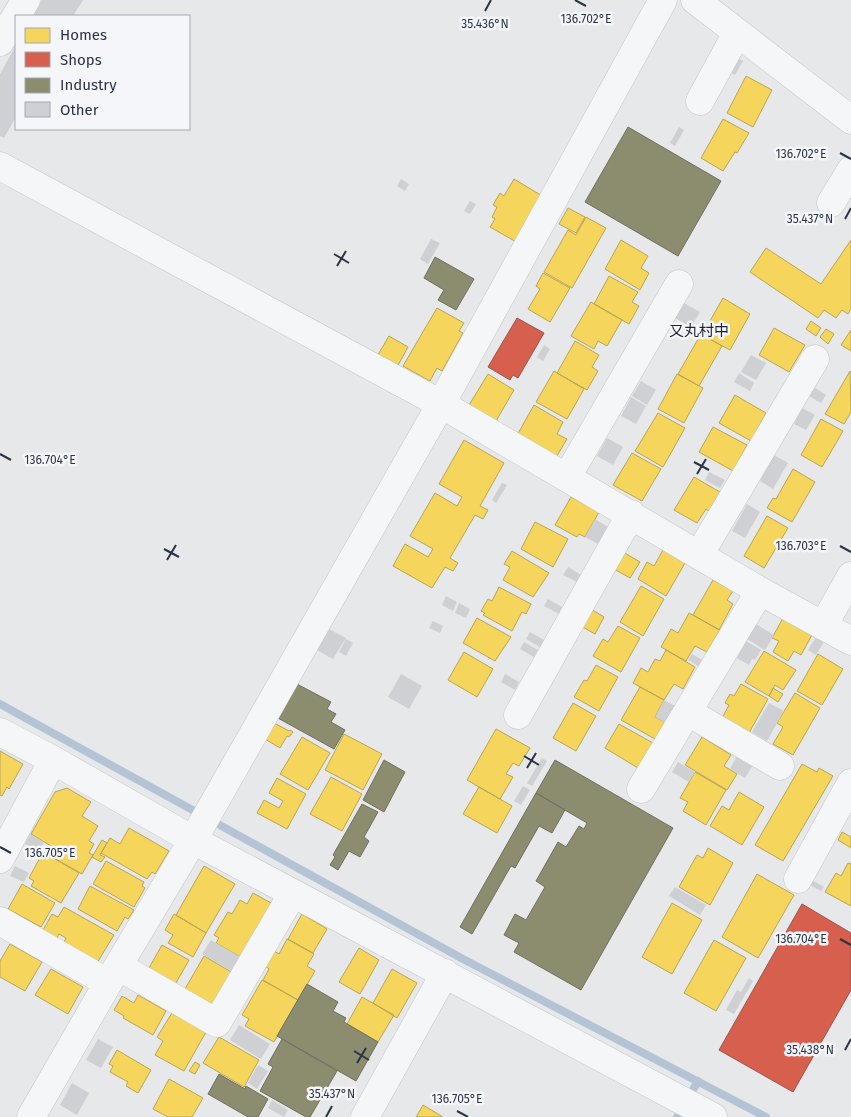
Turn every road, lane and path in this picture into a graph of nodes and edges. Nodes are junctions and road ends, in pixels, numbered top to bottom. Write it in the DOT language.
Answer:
graph roads {
  1 [pos="26,0"];
  2 [pos="663,0"];
  3 [pos="694,0"];
  4 [pos="17,15"];
  5 [pos="15,18"];
  6 [pos="737,33"];
  7 [pos="0,42"];
  8 [pos="700,101"];
  9 [pos="851,120"];
  10 [pos="0,166"];
  11 [pos="851,170"];
  12 [pos="831,203"];
  13 [pos="679,284"];
  14 [pos="815,358"];
  15 [pos="441,404"];
  16 [pos="567,477"];
  17 [pos="631,514"];
  18 [pos="699,555"];
  19 [pos="851,576"];
  20 [pos="760,590"];
  21 [pos="823,626"];
  22 [pos="851,641"];
  23 [pos="688,712"];
  24 [pos="518,715"];
  25 [pos="0,732"];
  26 [pos="53,760"];
  27 [pos="780,766"];
  28 [pos="851,783"];
  29 [pos="641,789"];
  30 [pos="193,840"];
  31 [pos="0,859"];
  32 [pos="798,879"];
  33 [pos="294,893"];
  34 [pos="0,922"];
  35 [pos="113,974"];
  36 [pos="445,974"];
  37 [pos="31,1117"];
  38 [pos="364,1117"];
  39 [pos="713,1117"];
  1 -- 4 [label="street"];
  2 -- 15 [label="street"];
  3 -- 6 [label="street"];
  5 -- 7 [label="street"];
  6 -- 8 [label="street"];
  6 -- 9 [label="street"];
  10 -- 15 [label="street"];
  11 -- 12 [label="street"];
  13 -- 16 [label="street"];
  14 -- 18 [label="street"];
  15 -- 16 [label="street"];
  15 -- 30 [label="street"];
  16 -- 17 [label="street"];
  17 -- 18 [label="street"];
  17 -- 24 [label="street"];
  18 -- 20 [label="street"];
  19 -- 21 [label="street"];
  20 -- 21 [label="street"];
  20 -- 23 [label="street"];
  21 -- 22 [label="street"];
  23 -- 27 [label="street"];
  23 -- 29 [label="street"];
  25 -- 26 [label="street"];
  26 -- 30 [label="street"];
  26 -- 31 [label="street"];
  28 -- 32 [label="street"];
  30 -- 33 [label="street"];
  30 -- 35 [label="street"];
  33 -- 35 [label="street"];
  33 -- 36 [label="street"];
  34 -- 35 [label="street"];
  35 -- 37 [label="street"];
  36 -- 38 [label="street"];
  36 -- 39 [label="street"];
}
